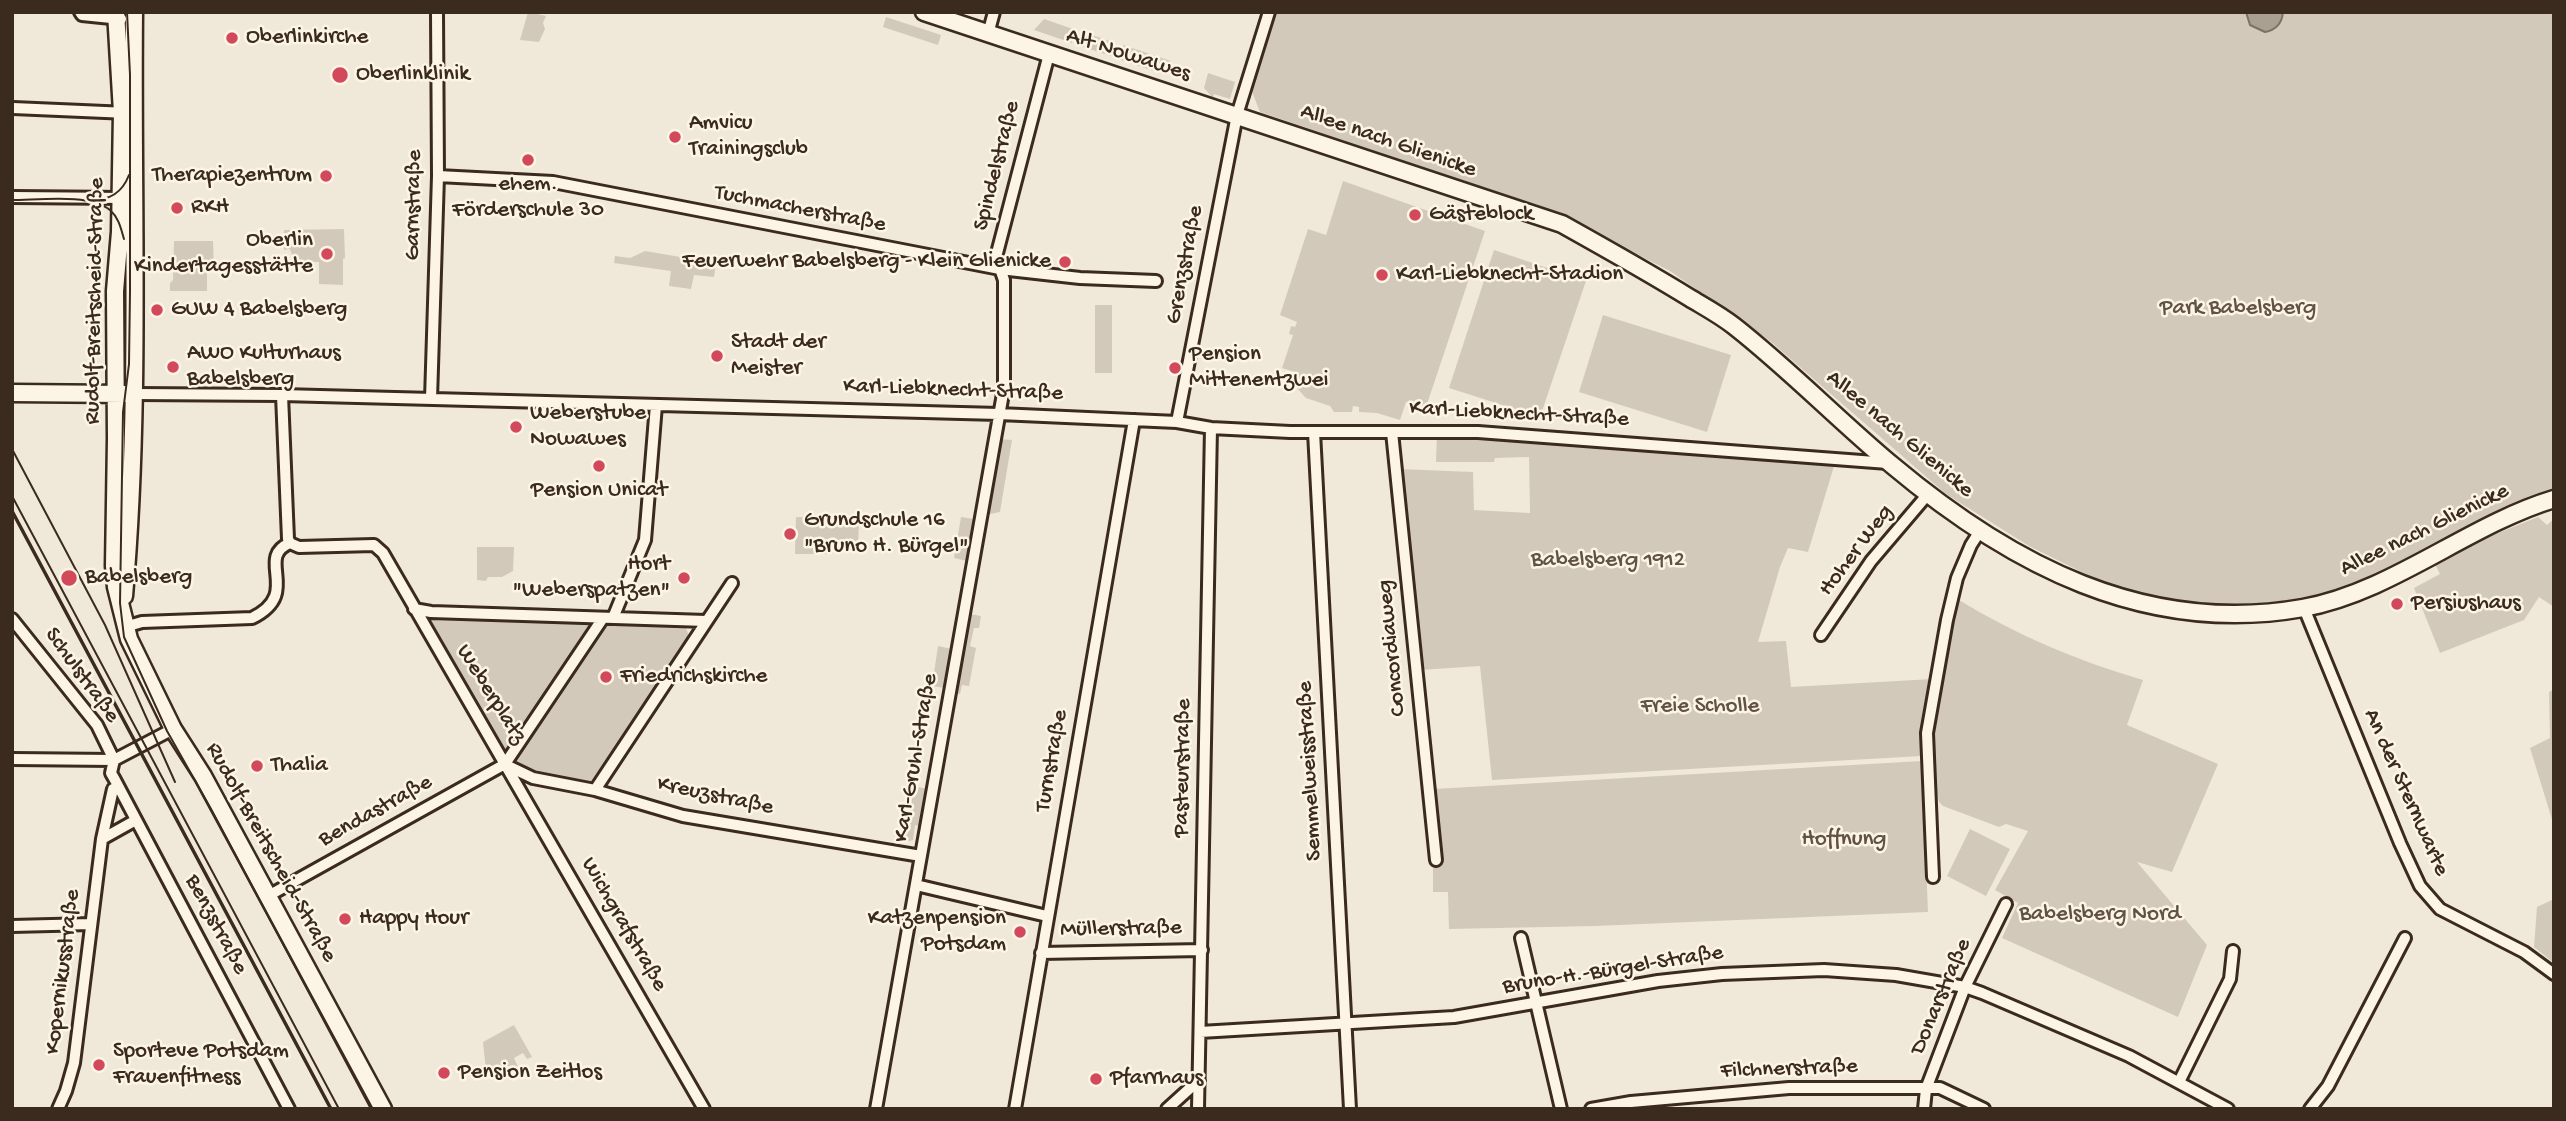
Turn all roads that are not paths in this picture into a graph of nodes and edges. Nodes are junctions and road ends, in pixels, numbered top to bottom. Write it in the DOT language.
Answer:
graph roads {
  1 [pos="80,12"];
  2 [pos="437,12"];
  3 [pos="925,12"];
  4 [pos="994,12"];
  5 [pos="1269,12"];
  6 [pos="116,16"];
  7 [pos="134,16"];
  8 [pos="988,34"];
  9 [pos="1049,54"];
  10 [pos="13,108"];
  11 [pos="128,113"];
  12 [pos="1237,115"];
  13 [pos="438,176"];
  14 [pos="12,197"];
  15 [pos="127,198"];
  16 [pos="1000,269"];
  17 [pos="1156,281"];
  18 [pos="12,393"];
  19 [pos="116,394"];
  20 [pos="134,394"];
  21 [pos="282,395"];
  22 [pos="431,399"];
  23 [pos="656,405"];
  24 [pos="999,414"];
  25 [pos="1134,420"];
  26 [pos="1177,422"];
  27 [pos="1211,428"];
  28 [pos="1314,432"];
  29 [pos="1392,432"];
  30 [pos="1891,463"];
  31 [pos="1928,494"];
  32 [pos="2554,499"];
  33 [pos="1980,531"];
  34 [pos="290,543"];
  35 [pos="732,583"];
  36 [pos="2304,608"];
  37 [pos="414,609"];
  38 [pos="608,618"];
  39 [pos="12,619"];
  40 [pos="706,621"];
  41 [pos="124,622"];
  42 [pos="1821,635"];
  43 [pos="173,729"];
  44 [pos="12,759"];
  45 [pos="114,760"];
  46 [pos="505,764"];
  47 [pos="113,789"];
  48 [pos="596,790"];
  49 [pos="136,820"];
  50 [pos="102,839"];
  51 [pos="921,856"];
  52 [pos="1436,860"];
  53 [pos="1933,877"];
  54 [pos="916,885"];
  55 [pos="268,896"];
  56 [pos="2006,904"];
  57 [pos="1047,916"];
  58 [pos="91,924"];
  59 [pos="12,926"];
  60 [pos="1521,937"];
  61 [pos="2405,938"];
  62 [pos="1202,950"];
  63 [pos="2233,951"];
  64 [pos="1041,953"];
  65 [pos="2554,974"];
  66 [pos="1965,987"];
  67 [pos="1536,1003"];
  68 [pos="1346,1023"];
  69 [pos="1200,1032"];
  70 [pos="1199,1080"];
  71 [pos="2179,1082"];
  72 [pos="1926,1088"];
  73 [pos="60,1107"];
  74 [pos="289,1109"];
  75 [pos="383,1109"];
  76 [pos="704,1109"];
  77 [pos="876,1109"];
  78 [pos="1014,1109"];
  79 [pos="1167,1109"];
  80 [pos="1198,1109"];
  81 [pos="1350,1109"];
  82 [pos="1561,1109"];
  83 [pos="1591,1109"];
  84 [pos="1924,1109"];
  85 [pos="1984,1109"];
  86 [pos="2228,1109"];
  87 [pos="2309,1109"];
  1 -- 6 [label="street"];
  2 -- 13 [label="street, Garnstraße"];
  3 -- 8 [label="street, Alt Nowawes"];
  4 -- 8 [label="street"];
  5 -- 12 [label="street, Grenzstraße"];
  6 -- 7 [label="street"];
  6 -- 11 [label="street, Rudolf-Breitscheid-Straße"];
  7 -- 11 [label="street, Rudolf-Breitscheid-Straße"];
  8 -- 9 [label="street, Alt Nowawes"];
  9 -- 12 [label="street, Alt Nowawes"];
  9 -- 16 [label="street, Spindelstraße"];
  10 -- 11 [label="street"];
  11 -- 15 [label="street, Rudolf-Breitscheid-Straße"];
  12 -- 26 [label="street, Grenzstraße"];
  12 -- 30 [label="street, Allee nach Glienicke"];
  13 -- 16 [label="street, Tuchmacherstraße"];
  13 -- 22 [label="street, Garnstraße"];
  14 -- 15 [label="street"];
  15 -- 19 [label="street, Rudolf-Breitscheid-Straße"];
  15 -- 20 [label="street, Rudolf-Breitscheid-Straße"];
  16 -- 17 [label="street, Tuchmacherstraße"];
  16 -- 24 [label="street, Spindelstraße"];
  18 -- 19 [label="street, Karl-Liebknecht-Straße"];
  19 -- 20 [label="street, Karl-Liebknecht-Straße"];
  19 -- 41 [label="street, Rudolf-Breitscheid-Straße"];
  20 -- 21 [label="street, Karl-Liebknecht-Straße"];
  20 -- 41 [label="street, Rudolf-Breitscheid-Straße"];
  21 -- 22 [label="street, Karl-Liebknecht-Straße"];
  21 -- 34 [label="street"];
  22 -- 23 [label="street, Karl-Liebknecht-Straße"];
  23 -- 24 [label="street, Karl-Liebknecht-Straße"];
  23 -- 38 [label="street"];
  24 -- 25 [label="street, Karl-Liebknecht-Straße"];
  24 -- 51 [label="street, Karl-Gruhl-Straße"];
  25 -- 26 [label="street, Karl-Liebknecht-Straße"];
  25 -- 57 [label="street, Turnstraße"];
  26 -- 27 [label="street, Karl-Liebknecht-Straße"];
  27 -- 28 [label="street, Karl-Liebknecht-Straße"];
  27 -- 62 [label="street, Pasteurstraße"];
  28 -- 29 [label="street, Karl-Liebknecht-Straße"];
  28 -- 68 [label="street, Semmelweisstraße"];
  29 -- 30 [label="street, Karl-Liebknecht-Straße"];
  29 -- 52 [label="street, Concordiaweg"];
  30 -- 31 [label="street, Allee nach Glienicke"];
  31 -- 33 [label="street, Allee nach Glienicke"];
  31 -- 42 [label="street, Hoher Weg"];
  32 -- 36 [label="street, Allee nach Glienicke"];
  33 -- 36 [label="street, Allee nach Glienicke"];
  33 -- 53 [label="street"];
  34 -- 37 [label="street, Weberplatz"];
  34 -- 41 [label="street"];
  35 -- 40 [label="street"];
  36 -- 65 [label="street, An der Sternwarte"];
  37 -- 38 [label="street, Weberplatz"];
  37 -- 46 [label="street, Weberplatz"];
  38 -- 40 [label="street, Weberplatz"];
  38 -- 46 [label="street, Weberplatz"];
  39 -- 45 [label="street, Schulstraße"];
  40 -- 48 [label="street"];
  41 -- 43 [label="street, Rudolf-Breitscheid-Straße"];
  43 -- 45 [label="street"];
  43 -- 55 [label="street, Rudolf-Breitscheid-Straße"];
  44 -- 45 [label="street"];
  45 -- 49 [label="street, Benzstraße"];
  46 -- 48 [label="street, Kreuzstraße"];
  46 -- 55 [label="street, Bendastraße"];
  46 -- 76 [label="street, Wichgrafstraße"];
  47 -- 50 [label="street, Kopernikusstraße"];
  48 -- 51 [label="street, Kreuzstraße"];
  49 -- 50 [label="street"];
  49 -- 74 [label="street, Benzstraße"];
  50 -- 58 [label="street, Kopernikusstraße"];
  51 -- 54 [label="street, Karl-Gruhl-Straße"];
  54 -- 57 [label="street, Müllerstraße"];
  54 -- 77 [label="street, Karl-Gruhl-Straße"];
  55 -- 75 [label="street, Rudolf-Breitscheid-Straße"];
  56 -- 66 [label="street, Donarstraße"];
  57 -- 64 [label="street, Turnstraße"];
  58 -- 59 [label="street"];
  58 -- 73 [label="street, Kopernikusstraße"];
  60 -- 67 [label="street"];
  61 -- 87 [label="street"];
  62 -- 64 [label="street, Müllerstraße"];
  62 -- 69 [label="street, Pasteurstraße"];
  63 -- 71 [label="street"];
  64 -- 78 [label="street, Turnstraße"];
  66 -- 67 [label="street, Bruno-H.-Bürgel-Straße"];
  66 -- 71 [label="street, Bruno-H.-Bürgel-Straße"];
  66 -- 72 [label="street, Donarstraße"];
  67 -- 68 [label="street, Bruno-H.-Bürgel-Straße"];
  67 -- 82 [label="street"];
  68 -- 69 [label="street, Bruno-H.-Bürgel-Straße"];
  68 -- 81 [label="street, Semmelweisstraße"];
  69 -- 70 [label="street, Pasteurstraße"];
  70 -- 79 [label="street"];
  70 -- 80 [label="street, Pasteurstraße"];
  71 -- 86 [label="street, Bruno-H.-Bürgel-Straße"];
  72 -- 83 [label="street, Filchnerstraße"];
  72 -- 84 [label="street, Donarstraße"];
  72 -- 85 [label="street, Filchnerstraße"];
}
